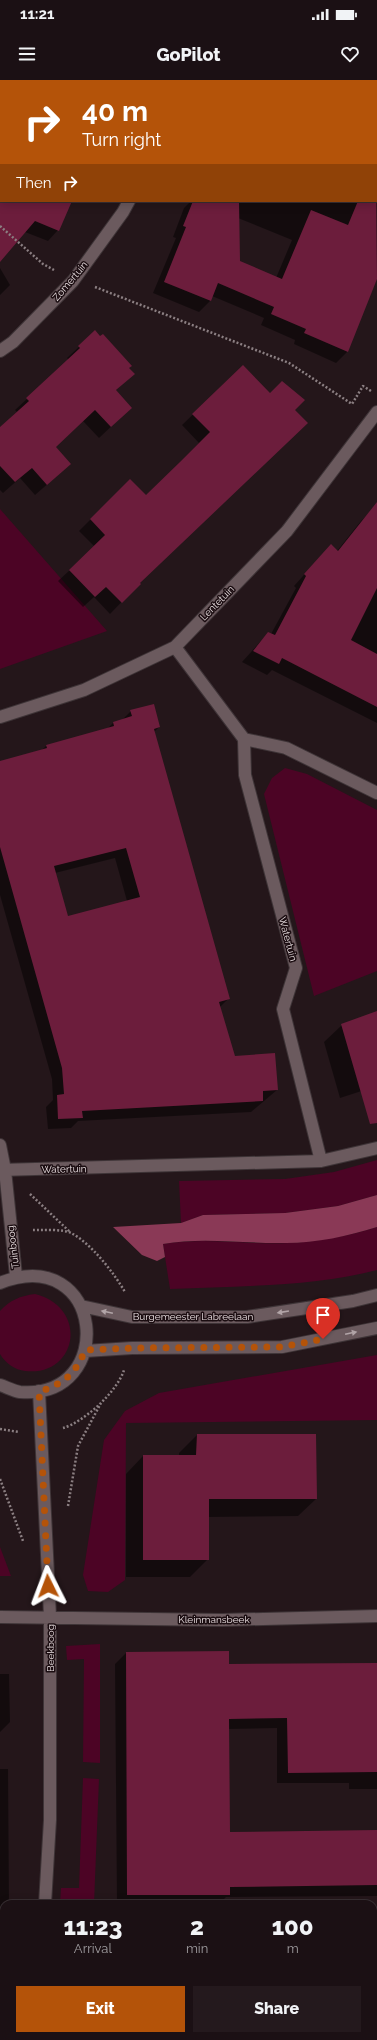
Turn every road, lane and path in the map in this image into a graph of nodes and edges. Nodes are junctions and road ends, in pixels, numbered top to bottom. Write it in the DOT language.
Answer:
graph roads {
  1 [pos="128,202"];
  2 [pos="0,226"];
  3 [pos="73,281"];
  4 [pos="0,351"];
  5 [pos="377,395"];
  6 [pos="376,417"];
  7 [pos="175,647"];
  8 [pos="0,717"];
  9 [pos="244,739"];
  10 [pos="377,793"];
  11 [pos="0,1145"];
  12 [pos="377,1148"];
  13 [pos="321,1162"];
  14 [pos="3,1170"];
  15 [pos="70,1232"];
  16 [pos="16,1276"];
  17 [pos="0,1283"];
  18 [pos="377,1295"];
  19 [pos="81,1306"];
  20 [pos="377,1328"];
  21 [pos="85,1350"];
  22 [pos="0,1385"];
  23 [pos="39,1392"];
  24 [pos="50,1616"];
  25 [pos="377,1616"];
  26 [pos="0,1617"];
  27 [pos="45,1900"];
  1 -- 3 [label="street, Zomertuin"];
  2 -- 3 [label="path"];
  3 -- 4 [label="street, Zomertuin"];
  3 -- 5 [label="path"];
  6 -- 7 [label="street, Lentetuin"];
  7 -- 8 [label="street, Lentetuin"];
  7 -- 9 [label="street"];
  9 -- 10 [label="street"];
  9 -- 13 [label="street, Watertuin"];
  11 -- 14 [label="street, Tuinboog"];
  12 -- 13 [label="street, Watertuin"];
  13 -- 14 [label="street, Watertuin"];
  14 -- 15 [label="path"];
  14 -- 16 [label="street, Tuinboog"];
  16 -- 17 [label="street"];
  16 -- 19 [label="street"];
  18 -- 19 [label="street, Burgemeester Labreelaan, one-way"];
  19 -- 21 [label="street"];
  21 -- 20 [label="street, one-way"];
  21 -- 23 [label="street"];
  22 -- 23 [label="street"];
  23 -- 24 [label="street, Beekboog"];
  24 -- 25 [label="street, Kleinmansbeek"];
  24 -- 26 [label="street, Kleinmansbeek"];
  24 -- 27 [label="street, Beekboog"];
}
